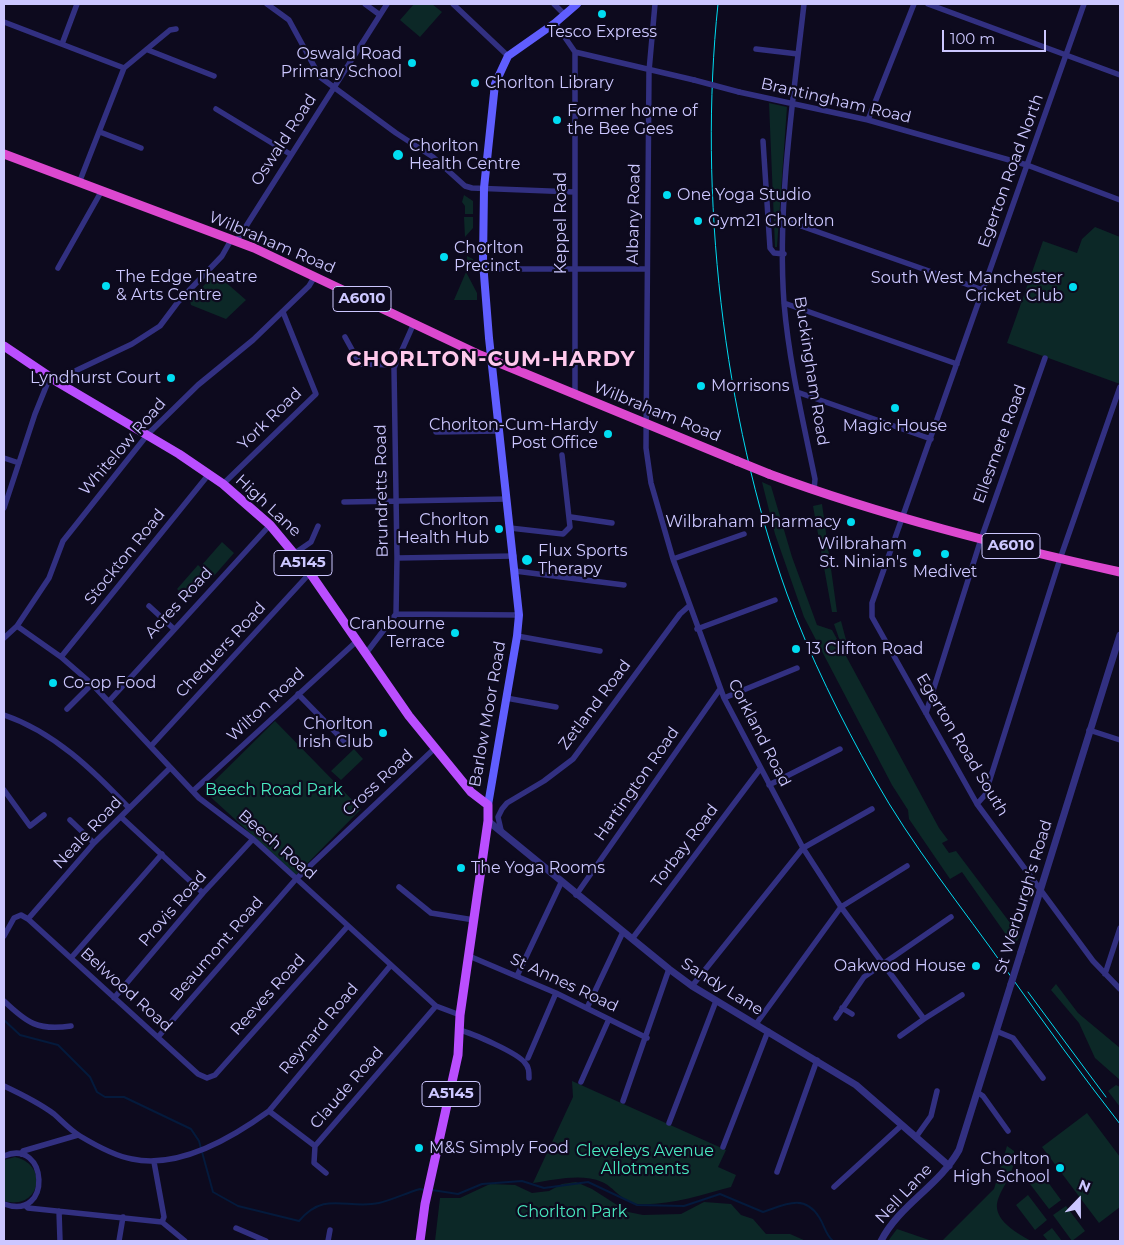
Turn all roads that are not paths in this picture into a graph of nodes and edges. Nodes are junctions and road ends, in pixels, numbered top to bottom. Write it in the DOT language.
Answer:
graph roads {
  1 [pos="77,4"];
  2 [pos="267,4"];
  3 [pos="365,4"];
  4 [pos="388,4"];
  5 [pos="454,4"];
  6 [pos="554,4"];
  7 [pos="577,4"];
  8 [pos="656,4"];
  9 [pos="804,4"];
  10 [pos="914,4"];
  11 [pos="928,4"];
  12 [pos="1084,4"];
  13 [pos="380,15"];
  14 [pos="565,15"];
  15 [pos="4,22"];
  16 [pos="555,23"];
  17 [pos="176,29"];
  18 [pos="62,44"];
  19 [pos="756,49"];
  20 [pos="148,50"];
  21 [pos="575,52"];
  22 [pos="798,54"];
  23 [pos="1067,55"];
  24 [pos="508,56"];
  25 [pos="124,68"];
  26 [pos="649,71"];
  27 [pos="1120,75"];
  28 [pos="214,76"];
  29 [pos="334,87"];
  30 [pos="792,104"];
  31 [pos="216,110"];
  32 [pos="868,120"];
  33 [pos="100,132"];
  34 [pos="763,141"];
  35 [pos="141,148"];
  36 [pos="4,154"];
  37 [pos="290,154"];
  38 [pos="1027,165"];
  39 [pos="79,183"];
  40 [pos="484,188"];
  41 [pos="101,192"];
  42 [pos="574,192"];
  43 [pos="1120,200"];
  44 [pos="784,220"];
  45 [pos="234,241"];
  46 [pos="784,254"];
  47 [pos="58,268"];
  48 [pos="574,268"];
  49 [pos="483,269"];
  50 [pos="647,269"];
  51 [pos="315,276"];
  52 [pos="983,290"];
  53 [pos="784,304"];
  54 [pos="282,312"];
  55 [pos="414,323"];
  56 [pos="345,337"];
  57 [pos="4,346"];
  58 [pos="1045,358"];
  59 [pos="491,360"];
  60 [pos="957,364"];
  61 [pos="394,365"];
  62 [pos="50,377"];
  63 [pos="60,383"];
  64 [pos="1120,387"];
  65 [pos="797,392"];
  66 [pos="575,395"];
  67 [pos="647,425"];
  68 [pos="498,431"];
  69 [pos="436,432"];
  70 [pos="148,434"];
  71 [pos="931,439"];
  72 [pos="562,455"];
  73 [pos="4,458"];
  74 [pos="18,463"];
  75 [pos="209,474"];
  76 [pos="223,484"];
  77 [pos="814,490"];
  78 [pos="507,500"];
  79 [pos="396,501"];
  80 [pos="344,502"];
  81 [pos="4,508"];
  82 [pos="571,517"];
  83 [pos="902,517"];
  84 [pos="612,523"];
  85 [pos="270,525"];
  86 [pos="318,526"];
  87 [pos="510,528"];
  88 [pos="744,534"];
  89 [pos="981,539"];
  90 [pos="295,552"];
  91 [pos="514,556"];
  92 [pos="398,558"];
  93 [pos="673,559"];
  94 [pos="1060,559"];
  95 [pos="515,571"];
  96 [pos="1120,572"];
  97 [pos="310,574"];
  98 [pos="624,585"];
  99 [pos="775,600"];
  100 [pos="149,606"];
  101 [pos="689,606"];
  102 [pos="396,614"];
  103 [pos="519,615"];
  104 [pos="17,626"];
  105 [pos="174,629"];
  106 [pos="697,629"];
  107 [pos="1120,635"];
  108 [pos="517,636"];
  109 [pos="4,638"];
  110 [pos="358,640"];
  111 [pos="600,651"];
  112 [pos="367,652"];
  113 [pos="62,657"];
  114 [pos="798,668"];
  115 [pos="92,684"];
  116 [pos="720,689"];
  117 [pos="298,694"];
  118 [pos="506,698"];
  119 [pos="724,698"];
  120 [pos="110,700"];
  121 [pos="556,707"];
  122 [pos="67,709"];
  123 [pos="926,713"];
  124 [pos="4,715"];
  125 [pos="1090,730"];
  126 [pos="1120,740"];
  127 [pos="346,743"];
  128 [pos="151,746"];
  129 [pos="435,748"];
  130 [pos="840,749"];
  131 [pos="170,768"];
  132 [pos="760,769"];
  133 [pos="769,785"];
  134 [pos="4,790"];
  135 [pos="192,791"];
  136 [pos="977,804"];
  137 [pos="488,805"];
  138 [pos="129,808"];
  139 [pos="872,809"];
  140 [pos="44,815"];
  141 [pos="122,817"];
  142 [pos="70,820"];
  143 [pos="488,821"];
  144 [pos="501,830"];
  145 [pos="253,839"];
  146 [pos="94,843"];
  147 [pos="803,848"];
  148 [pos="162,854"];
  149 [pos="907,866"];
  150 [pos="296,879"];
  151 [pos="561,883"];
  152 [pos="399,887"];
  153 [pos="1041,890"];
  154 [pos="203,893"];
  155 [pos="576,895"];
  156 [pos="841,907"];
  157 [pos="951,917"];
  158 [pos="28,919"];
  159 [pos="474,920"];
  160 [pos="347,927"];
  161 [pos="1120,928"];
  162 [pos="623,932"];
  163 [pos="4,936"];
  164 [pos="632,939"];
  165 [pos="469,956"];
  166 [pos="71,958"];
  167 [pos="881,963"];
  168 [pos="391,965"];
  169 [pos="670,970"];
  170 [pos="1105,974"];
  171 [pos="517,976"];
  172 [pos="692,986"];
  173 [pos="1120,989"];
  174 [pos="556,993"];
  175 [pos="962,995"];
  176 [pos="114,998"];
  177 [pos="716,1000"];
  178 [pos="4,1001"];
  179 [pos="436,1006"];
  180 [pos="587,1008"];
  181 [pos="842,1008"];
  182 [pos="852,1014"];
  183 [pos="460,1015"];
  184 [pos="836,1018"];
  185 [pos="609,1019"];
  186 [pos="924,1019"];
  187 [pos="756,1024"];
  188 [pos="70,1026"];
  189 [pos="459,1030"];
  190 [pos="996,1030"];
  191 [pos="768,1031"];
  192 [pos="900,1036"];
  193 [pos="158,1038"];
  194 [pos="647,1038"];
  195 [pos="528,1058"];
  196 [pos="817,1060"];
  197 [pos="207,1078"];
  198 [pos="529,1078"];
  199 [pos="1043,1078"];
  200 [pos="581,1082"];
  201 [pos="4,1086"];
  202 [pos="937,1091"];
  203 [pos="977,1092"];
  204 [pos="623,1101"];
  205 [pos="269,1111"];
  206 [pos="669,1123"];
  207 [pos="902,1125"];
  208 [pos="1008,1132"];
  209 [pos="78,1135"];
  210 [pos="916,1137"];
  211 [pos="315,1146"];
  212 [pos="723,1147"];
  213 [pos="21,1154"];
  214 [pos="4,1156"];
  215 [pos="154,1162"];
  216 [pos="949,1166"];
  217 [pos="777,1172"];
  218 [pos="326,1174"];
  219 [pos="834,1186"];
  220 [pos="4,1204"];
  221 [pos="25,1204"];
  222 [pos="60,1211"];
  223 [pos="122,1217"];
  224 [pos="162,1222"];
  225 [pos="236,1228"];
  226 [pos="330,1230"];
  227 [pos="60,1241"];
  228 [pos="119,1241"];
  229 [pos="185,1241"];
  230 [pos="266,1241"];
  231 [pos="328,1241"];
  232 [pos="420,1241"];
  233 [pos="881,1241"];
  1 -- 18 [label="street"];
  2 -- 29 [label="street"];
  3 -- 13 [label="street"];
  4 -- 13 [label="street, Oswald Road"];
  5 -- 24 [label="street"];
  6 -- 14 [label="street"];
  7 -- 14 [label="main road"];
  8 -- 26 [label="street, Albany Road"];
  9 -- 22 [label="street, Buckingham Road"];
  10 -- 32 [label="street"];
  11 -- 23 [label="street"];
  12 -- 23 [label="street, Egerton Road North"];
  13 -- 29 [label="street, Oswald Road"];
  14 -- 16 [label="main road"];
  15 -- 18 [label="street"];
  16 -- 21 [label="street"];
  16 -- 24 [label="main road"];
  17 -- 20 [label="street"];
  18 -- 25 [label="street"];
  19 -- 22 [label="street"];
  20 -- 25 [label="street"];
  20 -- 28 [label="street"];
  21 -- 26 [label="street, Brantingham Road"];
  21 -- 42 [label="street, Keppel Road"];
  22 -- 30 [label="street, Buckingham Road"];
  23 -- 27 [label="street"];
  23 -- 38 [label="street, Egerton Road North"];
  24 -- 40 [label="main road, Barlow Moor Road"];
  25 -- 33 [label="street"];
  26 -- 30 [label="street, Brantingham Road, bridge"];
  26 -- 50 [label="street, Albany Road"];
  29 -- 37 [label="street, Oswald Road"];
  29 -- 40 [label="street"];
  30 -- 32 [label="street, Brantingham Road"];
  30 -- 44 [label="street, Buckingham Road"];
  31 -- 37 [label="street"];
  32 -- 38 [label="street, Brantingham Road"];
  33 -- 35 [label="street"];
  33 -- 39 [label="street"];
  34 -- 46 [label="street"];
  36 -- 39 [label="highway, Wilbraham Road / A6010"];
  37 -- 45 [label="street, Oswald Road"];
  38 -- 43 [label="street, Brantingham Road"];
  38 -- 52 [label="street, Egerton Road North"];
  39 -- 41 [label="highway, Wilbraham Road / A6010"];
  40 -- 42 [label="street"];
  40 -- 49 [label="main road, Barlow Moor Road"];
  41 -- 45 [label="highway, Wilbraham Road / A6010"];
  41 -- 47 [label="street"];
  42 -- 48 [label="street, Keppel Road"];
  44 -- 46 [label="street, Buckingham Road"];
  44 -- 52 [label="street"];
  45 -- 51 [label="highway, Wilbraham Road / A6010"];
  45 -- 63 [label="street, Oswald Road"];
  46 -- 53 [label="street, Buckingham Road"];
  48 -- 49 [label="street"];
  48 -- 50 [label="street"];
  48 -- 66 [label="street, Keppel Road"];
  49 -- 59 [label="main road, Barlow Moor Road"];
  50 -- 67 [label="street, Albany Road"];
  51 -- 54 [label="street, Whitelow Road"];
  51 -- 55 [label="highway, Wilbraham Road / A6010"];
  52 -- 60 [label="street, Egerton Road North"];
  53 -- 60 [label="street"];
  53 -- 65 [label="street, Buckingham Road"];
  54 -- 70 [label="street, Whitelow Road"];
  54 -- 76 [label="street, York Road"];
  55 -- 59 [label="highway, Wilbraham Road / A6010"];
  55 -- 61 [label="street, Brundretts Road"];
  56 -- 61 [label="street"];
  57 -- 62 [label="main road, A5145"];
  58 -- 89 [label="street, Ellesmere Road"];
  59 -- 66 [label="highway, Wilbraham Road / A6010"];
  59 -- 68 [label="main road, Barlow Moor Road"];
  60 -- 71 [label="street, Egerton Road North"];
  61 -- 79 [label="street, Brundretts Road"];
  62 -- 63 [label="main road, High Lane / A5145"];
  62 -- 74 [label="street"];
  63 -- 70 [label="main road, High Lane / A5145"];
  64 -- 94 [label="street"];
  65 -- 71 [label="street"];
  65 -- 77 [label="street, Buckingham Road"];
  66 -- 67 [label="highway, Wilbraham Road / A6010"];
  67 -- 77 [label="highway, Wilbraham Road / A6010, bridge"];
  67 -- 93 [label="street, Corkland Road"];
  68 -- 69 [label="street"];
  68 -- 78 [label="main road, Barlow Moor Road"];
  70 -- 75 [label="main road, High Lane / A5145"];
  70 -- 104 [label="street, Whitelow Road"];
  71 -- 83 [label="street, Egerton Road North"];
  72 -- 82 [label="street"];
  73 -- 74 [label="street"];
  74 -- 81 [label="street"];
  75 -- 76 [label="main road, High Lane / A5145"];
  75 -- 113 [label="street, Stockton Road"];
  76 -- 85 [label="main road, High Lane / A5145"];
  77 -- 83 [label="highway, Wilbraham Road / A6010"];
  78 -- 79 [label="street"];
  78 -- 87 [label="main road, Barlow Moor Road"];
  79 -- 80 [label="street"];
  79 -- 92 [label="street, Brundretts Road"];
  82 -- 84 [label="street"];
  82 -- 87 [label="street"];
  83 -- 89 [label="highway, Wilbraham Road / A6010"];
  83 -- 123 [label="street, Egerton Road South"];
  85 -- 90 [label="main road, High Lane / A5145"];
  85 -- 105 [label="street, Acres Road"];
  86 -- 90 [label="street"];
  87 -- 91 [label="main road, Barlow Moor Road"];
  88 -- 93 [label="street"];
  89 -- 94 [label="highway, Wilbraham Road / A6010"];
  89 -- 123 [label="street, Ellesmere Road"];
  90 -- 97 [label="main road, High Lane / A5145"];
  91 -- 92 [label="street"];
  91 -- 95 [label="main road, Barlow Moor Road"];
  92 -- 102 [label="street, Brundretts Road"];
  93 -- 101 [label="street, Corkland Road"];
  94 -- 96 [label="highway, Wilbraham Road / A6010"];
  94 -- 136 [label="street"];
  95 -- 98 [label="street"];
  95 -- 103 [label="main road, Barlow Moor Road"];
  97 -- 110 [label="main road, High Lane / A5145"];
  97 -- 128 [label="street, Chequers Road"];
  99 -- 106 [label="street"];
  100 -- 105 [label="street"];
  101 -- 106 [label="street, Corkland Road"];
  101 -- 144 [label="street, Zetland Road"];
  102 -- 103 [label="street"];
  102 -- 112 [label="street"];
  103 -- 108 [label="main road, Barlow Moor Road"];
  104 -- 109 [label="street, Whitelow Road"];
  104 -- 113 [label="street, Beech Road"];
  105 -- 120 [label="street, Acres Road"];
  106 -- 116 [label="street, Corkland Road"];
  107 -- 125 [label="street, St Werburgh's Road"];
  108 -- 111 [label="street"];
  108 -- 118 [label="main road, Barlow Moor Road"];
  110 -- 112 [label="main road, High Lane / A5145"];
  110 -- 117 [label="street, Wilton Road"];
  112 -- 129 [label="main road, High Lane / A5145"];
  113 -- 115 [label="street, Beech Road"];
  114 -- 119 [label="street"];
  115 -- 120 [label="street, Beech Road"];
  115 -- 122 [label="street"];
  116 -- 119 [label="street, Corkland Road"];
  116 -- 155 [label="street, Hartington Road"];
  117 -- 127 [label="street"];
  117 -- 135 [label="street, Wilton Road"];
  118 -- 121 [label="street"];
  118 -- 137 [label="main road, Barlow Moor Road"];
  119 -- 132 [label="street, Corkland Road"];
  120 -- 128 [label="street, Beech Road"];
  123 -- 136 [label="street, Egerton Road South"];
  124 -- 138 [label="street"];
  125 -- 126 [label="street"];
  125 -- 153 [label="street, St Werburgh's Road"];
  128 -- 131 [label="street, Beech Road"];
  129 -- 137 [label="main road, High Lane / A5145"];
  129 -- 150 [label="street, Cross Road"];
  130 -- 133 [label="street"];
  131 -- 135 [label="street, Beech Road"];
  131 -- 138 [label="street, Neale Road"];
  132 -- 133 [label="street, Corkland Road"];
  132 -- 164 [label="street, Torbay Road"];
  133 -- 147 [label="street, Corkland Road"];
  134 -- 140 [label="street"];
  135 -- 145 [label="street, Beech Road"];
  136 -- 153 [label="street, Egerton Road South"];
  137 -- 143 [label="main road, Barlow Moor Road / A5145"];
  138 -- 141 [label="street, Neale Road"];
  139 -- 147 [label="street"];
  141 -- 146 [label="street, Neale Road"];
  141 -- 148 [label="street"];
  142 -- 146 [label="street"];
  143 -- 144 [label="street, Sandy Lane"];
  143 -- 159 [label="main road, Barlow Moor Road / A5145"];
  144 -- 151 [label="street, Sandy Lane"];
  145 -- 150 [label="street, Beech Road"];
  145 -- 154 [label="street, Provis Road"];
  146 -- 158 [label="street, Neale Road"];
  147 -- 156 [label="street, Corkland Road"];
  147 -- 172 [label="street"];
  148 -- 154 [label="street"];
  148 -- 166 [label="street"];
  149 -- 156 [label="street"];
  150 -- 160 [label="street, Beech Road"];
  150 -- 193 [label="street, Beaumont Road"];
  151 -- 155 [label="street, Sandy Lane"];
  151 -- 171 [label="street"];
  152 -- 159 [label="street"];
  153 -- 170 [label="street, Egerton Road South"];
  153 -- 190 [label="street, St Werburgh's Road, bridge"];
  154 -- 176 [label="street, Provis Road"];
  155 -- 162 [label="street, Sandy Lane"];
  156 -- 167 [label="street, Corkland Road"];
  156 -- 187 [label="street"];
  157 -- 167 [label="street"];
  158 -- 163 [label="street"];
  158 -- 166 [label="street, Belwood Road"];
  159 -- 165 [label="main road, Barlow Moor Road / A5145"];
  160 -- 168 [label="street, Beech Road"];
  160 -- 197 [label="street, Reeves Road"];
  161 -- 170 [label="street"];
  162 -- 164 [label="street, Sandy Lane"];
  162 -- 180 [label="street"];
  164 -- 169 [label="street, Sandy Lane"];
  165 -- 171 [label="street, St Annes Road"];
  165 -- 183 [label="main road, Barlow Moor Road / A5145"];
  166 -- 176 [label="street, Belwood Road"];
  167 -- 181 [label="street"];
  167 -- 186 [label="street, Corkland Road"];
  168 -- 179 [label="street, Beech Road"];
  168 -- 205 [label="street, Reynard Road"];
  169 -- 172 [label="street, Sandy Lane"];
  169 -- 194 [label="street"];
  170 -- 173 [label="street, Egerton Road South"];
  171 -- 174 [label="street, St Annes Road"];
  172 -- 177 [label="street, Sandy Lane"];
  174 -- 180 [label="street, St Annes Road"];
  174 -- 195 [label="street"];
  175 -- 186 [label="street"];
  176 -- 193 [label="street, Belwood Road"];
  177 -- 187 [label="street, Sandy Lane"];
  177 -- 206 [label="street"];
  178 -- 188 [label="street"];
  179 -- 183 [label="street, Beech Road"];
  179 -- 211 [label="street, Claude Road"];
  180 -- 185 [label="street, St Annes Road"];
  181 -- 182 [label="street"];
  181 -- 184 [label="street"];
  183 -- 189 [label="main road, Barlow Moor Road / A5145"];
  185 -- 194 [label="street, St Annes Road"];
  185 -- 200 [label="street"];
  186 -- 192 [label="street"];
  187 -- 191 [label="street, Sandy Lane"];
  189 -- 198 [label="street"];
  189 -- 232 [label="main road, Barlow Moor Road / A5145"];
  190 -- 199 [label="street"];
  190 -- 203 [label="street, St Werburgh's Road"];
  191 -- 196 [label="street, Sandy Lane"];
  191 -- 212 [label="street"];
  193 -- 197 [label="street, Belwood Road"];
  194 -- 204 [label="street"];
  196 -- 207 [label="street, Sandy Lane"];
  196 -- 217 [label="street"];
  201 -- 209 [label="street"];
  202 -- 210 [label="street"];
  203 -- 208 [label="street"];
  203 -- 216 [label="street, St Werburgh's Road"];
  205 -- 211 [label="street, Claude Road"];
  205 -- 215 [label="street"];
  207 -- 210 [label="street, Sandy Lane"];
  207 -- 219 [label="street"];
  209 -- 213 [label="street"];
  209 -- 215 [label="street"];
  210 -- 216 [label="street, Sandy Lane"];
  211 -- 218 [label="street"];
  213 -- 214 [label="street"];
  213 -- 221 [label="street"];
  215 -- 224 [label="street"];
  216 -- 233 [label="street, Nell Lane"];
  220 -- 221 [label="street"];
  221 -- 222 [label="street"];
  222 -- 223 [label="street"];
  222 -- 227 [label="street"];
  223 -- 224 [label="street"];
  223 -- 228 [label="street"];
  224 -- 229 [label="street"];
  225 -- 230 [label="street"];
  226 -- 231 [label="street"];
}
